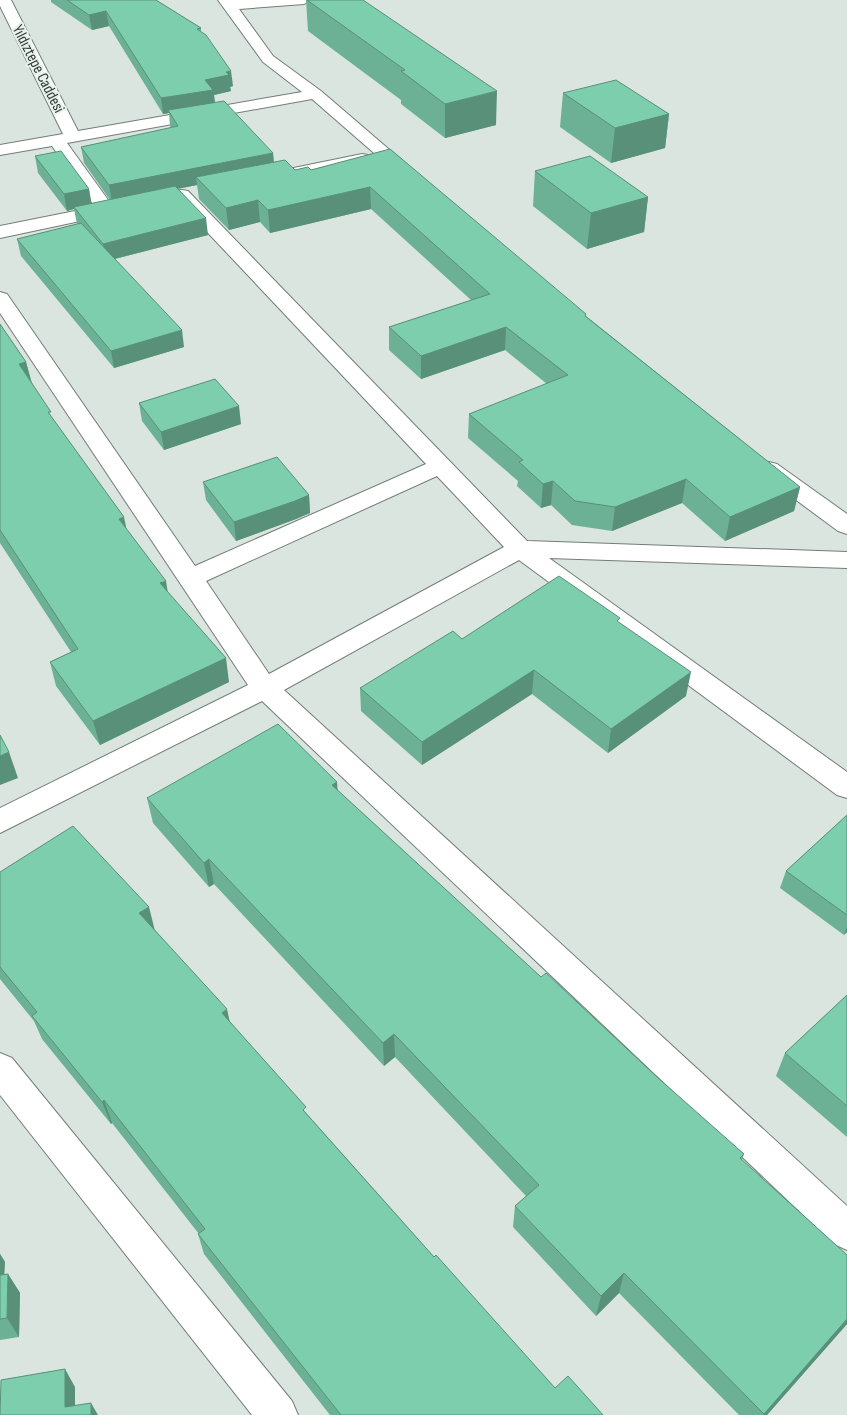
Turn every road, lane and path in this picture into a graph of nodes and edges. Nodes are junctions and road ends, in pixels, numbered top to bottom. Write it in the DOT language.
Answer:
graph roads {
  1 [pos="4,0"];
  2 [pos="304,0"];
  3 [pos="227,3"];
  4 [pos="315,94"];
  5 [pos="64,139"];
  6 [pos="0,150"];
  7 [pos="385,154"];
  8 [pos="259,180"];
  9 [pos="423,186"];
  10 [pos="182,195"];
  11 [pos="125,207"];
  12 [pos="106,210"];
  13 [pos="0,232"];
  14 [pos="0,298"];
  15 [pos="753,457"];
  16 [pos="442,466"];
  17 [pos="847,526"];
  18 [pos="520,549"];
  19 [pos="847,560"];
  20 [pos="191,578"];
  21 [pos="265,688"];
  22 [pos="847,787"];
  23 [pos="0,821"];
  24 [pos="0,1069"];
  25 [pos="847,1231"];
  26 [pos="278,1415"];
  1 -- 5 [label="street, Yıldıztepe Caddesi"];
  2 -- 3 [label="street"];
  3 -- 4 [label="street"];
  4 -- 5 [label="street"];
  4 -- 7 [label="street"];
  5 -- 6 [label="street"];
  5 -- 12 [label="street, Yıldıztepe Caddesi"];
  7 -- 8 [label="street"];
  7 -- 9 [label="street"];
  10 -- 16 [label="street"];
  11 -- 12 [label="street"];
  12 -- 13 [label="street"];
  14 -- 20 [label="street"];
  15 -- 17 [label="street"];
  16 -- 18 [label="street"];
  16 -- 20 [label="street"];
  18 -- 19 [label="street"];
  18 -- 21 [label="street"];
  18 -- 22 [label="street"];
  20 -- 21 [label="street"];
  21 -- 23 [label="street"];
  21 -- 25 [label="street"];
  24 -- 26 [label="street"];
}
